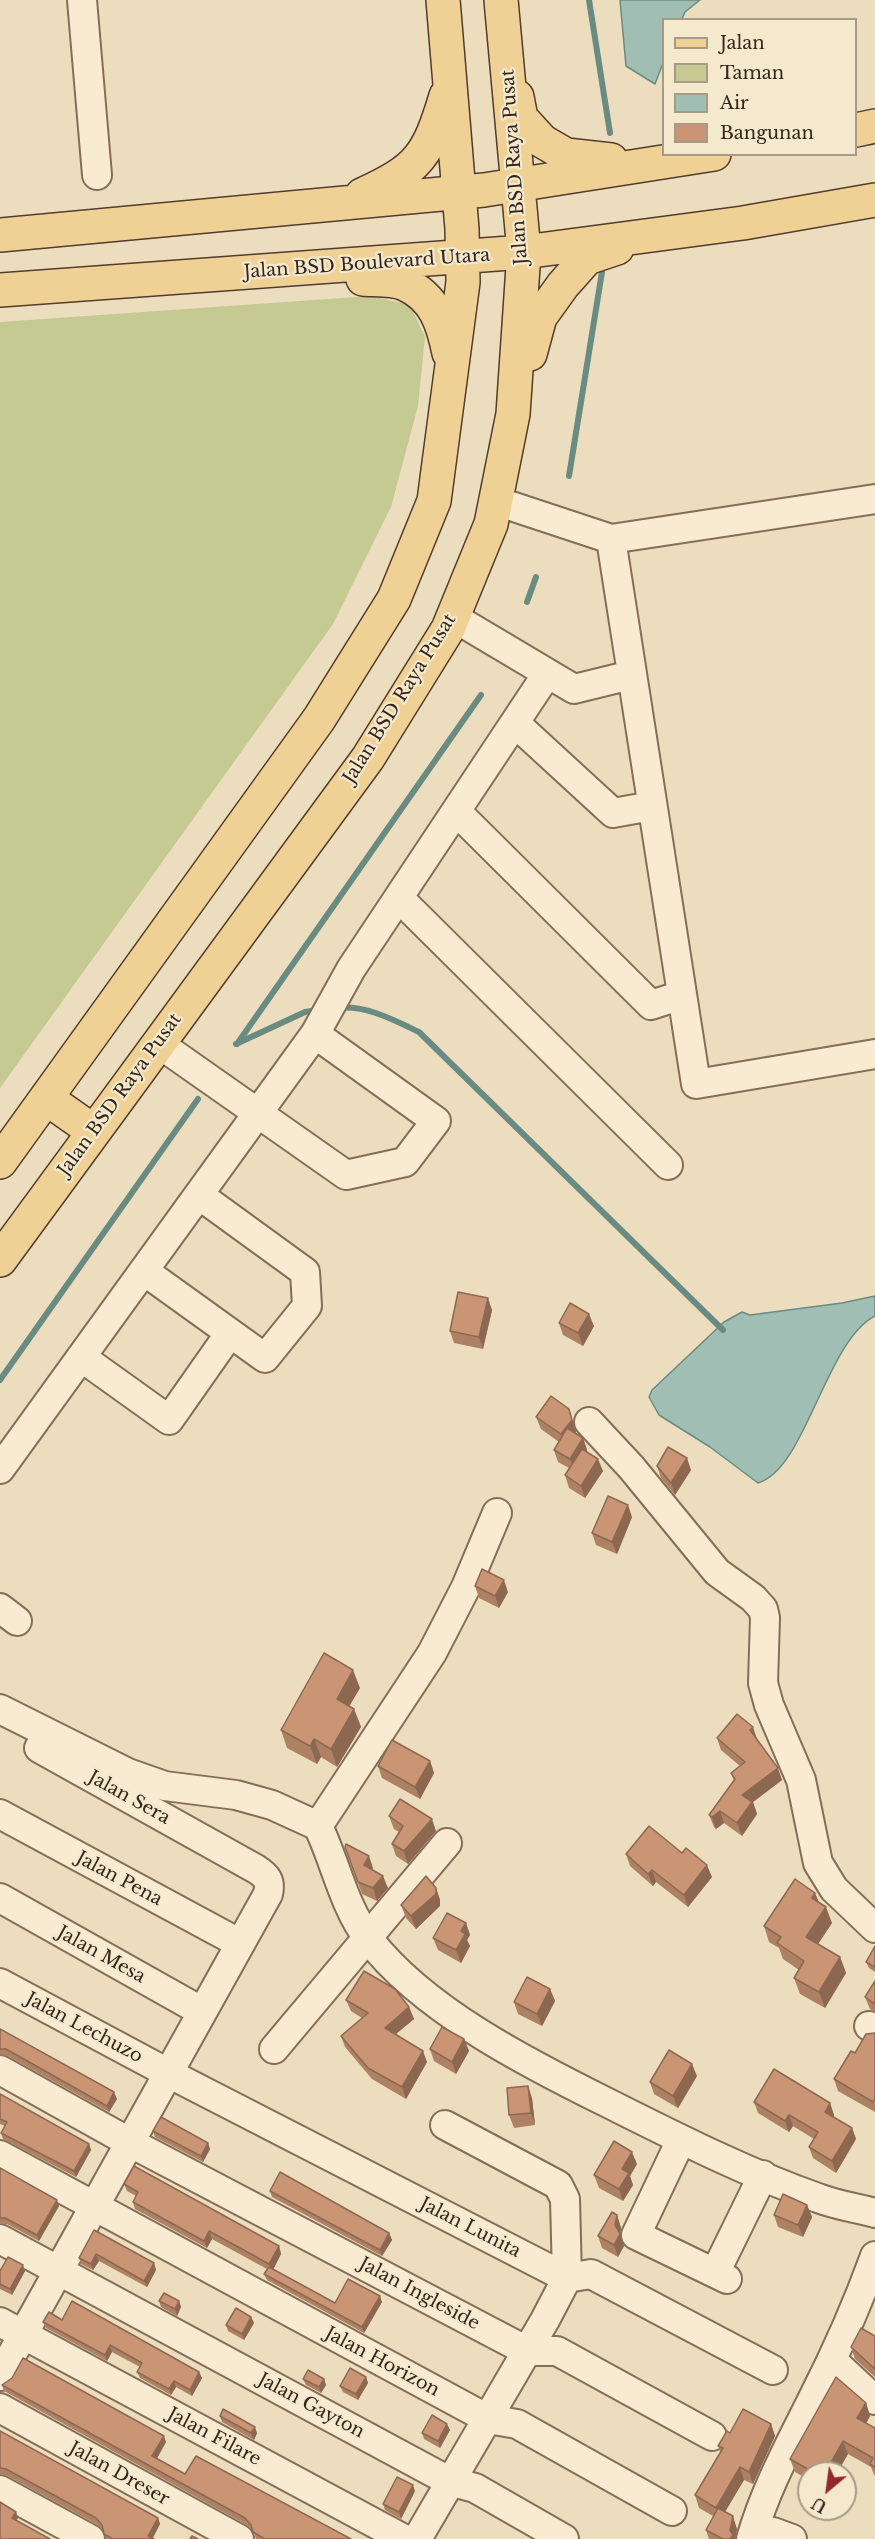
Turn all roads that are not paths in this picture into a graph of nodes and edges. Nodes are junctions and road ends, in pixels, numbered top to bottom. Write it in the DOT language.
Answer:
graph roads {
  1 [pos="82,0"];
  2 [pos="443,0"];
  3 [pos="502,15"];
  4 [pos="450,84"];
  5 [pos="875,126"];
  6 [pos="857,130"];
  7 [pos="701,156"];
  8 [pos="651,164"];
  9 [pos="97,175"];
  10 [pos="518,186"];
  11 [pos="459,192"];
  12 [pos="875,200"];
  13 [pos="342,205"];
  14 [pos="665,231"];
  15 [pos="0,235"];
  16 [pos="524,252"];
  17 [pos="464,257"];
  18 [pos="312,268"];
  19 [pos="0,290"];
  20 [pos="453,375"];
  21 [pos="513,414"];
  22 [pos="875,499"];
  23 [pos="496,501"];
  24 [pos="611,540"];
  25 [pos="453,617"];
  26 [pos="547,674"];
  27 [pos="631,675"];
  28 [pos="515,723"];
  29 [pos="652,806"];
  30 [pos="456,811"];
  31 [pos="399,898"];
  32 [pos="682,995"];
  33 [pos="319,1028"];
  34 [pos="158,1043"];
  35 [pos="875,1054"];
  36 [pos="46,1098"];
  37 [pos="258,1113"];
  38 [pos="93,1131"];
  39 [pos="0,1162"];
  40 [pos="668,1165"];
  41 [pos="199,1195"];
  42 [pos="0,1260"];
  43 [pos="144,1271"];
  44 [pos="231,1333"];
  45 [pos="81,1357"];
  46 [pos="589,1422"];
  47 [pos="0,1469"];
  48 [pos="497,1513"];
  49 [pos="0,1709"];
  50 [pos="0,1730"];
  51 [pos="0,1814"];
  52 [pos="318,1826"];
  53 [pos="447,1843"];
  54 [pos="0,1898"];
  55 [pos="875,1928"];
  56 [pos="367,1937"];
  57 [pos="239,1943"];
  58 [pos="0,1983"];
  59 [pos="201,2011"];
  60 [pos="274,2049"];
  61 [pos="0,2070"];
  62 [pos="168,2073"];
  63 [pos="445,2125"];
  64 [pos="681,2140"];
  65 [pos="129,2142"];
  66 [pos="0,2155"];
  67 [pos="763,2175"];
  68 [pos="94,2206"];
  69 [pos="875,2213"];
  70 [pos="0,2239"];
  71 [pos="875,2256"];
  72 [pos="58,2270"];
  73 [pos="567,2277"];
  74 [pos="12,2328"];
  75 [pos="527,2351"];
  76 [pos="832,2360"];
  77 [pos="773,2370"];
  78 [pos="0,2376"];
  79 [pos="875,2400"];
  80 [pos="0,2408"];
  81 [pos="488,2419"];
  82 [pos="712,2436"];
  83 [pos="449,2481"];
  84 [pos="0,2490"];
  85 [pos="672,2511"];
  86 [pos="772,2537"];
  87 [pos="90,2539"];
  88 [pos="239,2539"];
  89 [pos="404,2539"];
  90 [pos="417,2539"];
  91 [pos="564,2539"];
  1 -- 9 [label="street"];
  2 -- 4 [label="main road"];
  3 -- 8 [label="main road"];
  3 -- 10 [label="main road, Jalan BSD Raya Pusat"];
  4 -- 11 [label="main road"];
  4 -- 13 [label="main road"];
  5 -- 6 [label="main road"];
  7 -- 8 [label="main road"];
  8 -- 10 [label="main road"];
  10 -- 11 [label="main road"];
  10 -- 16 [label="main road, Jalan BSD Raya Pusat"];
  11 -- 13 [label="main road"];
  11 -- 17 [label="main road"];
  12 -- 14 [label="main road, Jalan BSD Boulevard Utara"];
  13 -- 15 [label="main road"];
  14 -- 16 [label="main road, Jalan BSD Boulevard Utara"];
  14 -- 21 [label="main road"];
  16 -- 17 [label="main road, Jalan BSD Boulevard Utara"];
  16 -- 21 [label="main road, Jalan BSD Raya Pusat"];
  17 -- 18 [label="main road, Jalan BSD Boulevard Utara"];
  17 -- 20 [label="main road"];
  18 -- 19 [label="main road, Jalan BSD Boulevard Utara"];
  18 -- 20 [label="main road"];
  20 -- 36 [label="main road"];
  21 -- 23 [label="main road, Jalan BSD Raya Pusat"];
  22 -- 24 [label="street"];
  23 -- 24 [label="street"];
  23 -- 25 [label="main road, Jalan BSD Raya Pusat"];
  24 -- 27 [label="street"];
  25 -- 26 [label="street"];
  25 -- 34 [label="main road, Jalan BSD Raya Pusat"];
  26 -- 27 [label="street"];
  26 -- 28 [label="street"];
  27 -- 29 [label="street"];
  28 -- 29 [label="street"];
  28 -- 30 [label="street"];
  29 -- 32 [label="street"];
  30 -- 31 [label="street"];
  30 -- 32 [label="street"];
  31 -- 33 [label="street"];
  31 -- 40 [label="street"];
  32 -- 35 [label="street"];
  33 -- 37 [label="street"];
  33 -- 37 [label="street"];
  34 -- 37 [label="street"];
  34 -- 38 [label="main road, Jalan BSD Raya Pusat"];
  36 -- 38 [label="main road"];
  36 -- 39 [label="main road"];
  37 -- 41 [label="street"];
  38 -- 42 [label="main road, Jalan BSD Raya Pusat"];
  41 -- 43 [label="street"];
  41 -- 44 [label="street"];
  43 -- 44 [label="street"];
  43 -- 45 [label="street"];
  44 -- 45 [label="street"];
  45 -- 47 [label="street"];
  46 -- 55 [label="street"];
  48 -- 52 [label="street"];
  49 -- 52 [label="street"];
  50 -- 57 [label="street, Jalan Sera"];
  51 -- 57 [label="street, Jalan Pena"];
  52 -- 56 [label="street"];
  53 -- 56 [label="street"];
  54 -- 59 [label="street, Jalan Mesa"];
  56 -- 60 [label="street"];
  56 -- 64 [label="street"];
  57 -- 59 [label="street"];
  58 -- 62 [label="street, Jalan Lechuzo"];
  59 -- 62 [label="street"];
  61 -- 65 [label="street, Jalan Ingleside"];
  62 -- 65 [label="street"];
  62 -- 73 [label="street, Jalan Lunita"];
  63 -- 73 [label="street"];
  64 -- 67 [label="street"];
  64 -- 67 [label="street"];
  65 -- 68 [label="street"];
  65 -- 75 [label="street, Jalan Ingleside"];
  66 -- 68 [label="street, Jalan Horizon"];
  67 -- 69 [label="street"];
  68 -- 72 [label="street"];
  68 -- 81 [label="street, Jalan Horizon"];
  70 -- 72 [label="street, Jalan Gayton"];
  71 -- 76 [label="street"];
  72 -- 74 [label="street"];
  72 -- 83 [label="street, Jalan Gayton"];
  73 -- 75 [label="street"];
  73 -- 77 [label="street, Jalan Lunita"];
  74 -- 78 [label="street"];
  74 -- 89 [label="street, Jalan Filare"];
  75 -- 81 [label="street"];
  75 -- 82 [label="street, Jalan Ingleside"];
  76 -- 79 [label="street"];
  76 -- 86 [label="street"];
  80 -- 88 [label="street, Jalan Dreser"];
  81 -- 83 [label="street"];
  81 -- 85 [label="street, Jalan Horizon"];
  83 -- 90 [label="street"];
  83 -- 91 [label="street, Jalan Gayton"];
  84 -- 87 [label="street"];
}
